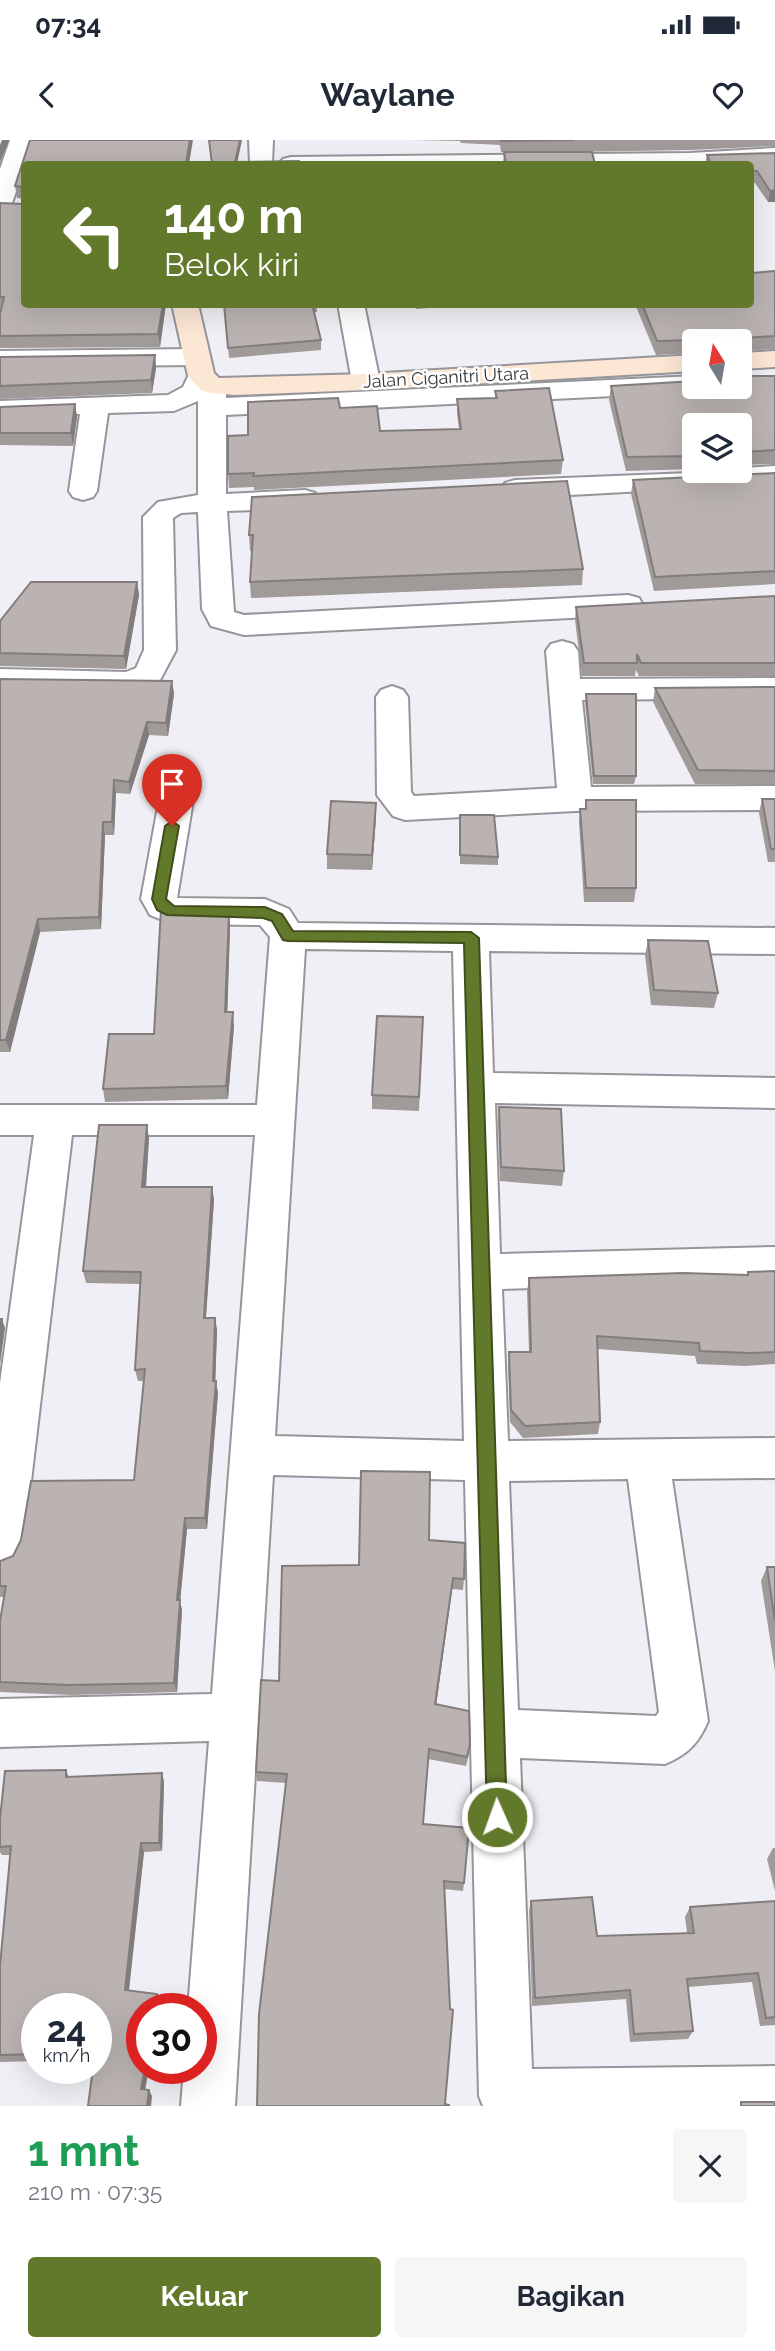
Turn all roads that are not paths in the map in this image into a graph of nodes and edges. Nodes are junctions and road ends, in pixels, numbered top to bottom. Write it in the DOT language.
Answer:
graph roads {
  1 [pos="22,140"];
  2 [pos="261,140"];
  3 [pos="745,148"];
  4 [pos="686,150"];
  5 [pos="775,155"];
  6 [pos="261,161"];
  7 [pos="376,161"];
  8 [pos="0,205"];
  9 [pos="21,208"];
  10 [pos="186,308"];
  11 [pos="352,308"];
  12 [pos="0,359"];
  13 [pos="775,359"];
  14 [pos="752,360"];
  15 [pos="682,364"];
  16 [pos="775,380"];
  17 [pos="206,381"];
  18 [pos="752,381"];
  19 [pos="366,382"];
  20 [pos="682,384"];
  21 [pos="95,406"];
  22 [pos="0,409"];
  23 [pos="775,475"];
  24 [pos="483,490"];
  25 [pos="83,491"];
  26 [pos="334,498"];
  27 [pos="212,503"];
  28 [pos="657,603"];
  29 [pos="562,650"];
  30 [pos="0,679"];
  31 [pos="775,688"];
  32 [pos="564,690"];
  33 [pos="391,697"];
  34 [pos="775,798"];
  35 [pos="575,799"];
  36 [pos="176,801"];
  37 [pos="288,936"];
  38 [pos="471,938"];
  39 [pos="775,941"];
  40 [pos="475,1088"];
  41 [pos="775,1093"];
  42 [pos="0,1120"];
  43 [pos="55,1120"];
  44 [pos="275,1120"];
  45 [pos="775,1265"];
  46 [pos="482,1272"];
  47 [pos="15,1310"];
  48 [pos="252,1455"];
  49 [pos="775,1458"];
  50 [pos="647,1460"];
  51 [pos="486,1461"];
  52 [pos="0,1549"];
  53 [pos="235,1717"];
  54 [pos="0,1723"];
  55 [pos="495,1733"];
  56 [pos="775,2093"];
  57 [pos="506,2101"];
  58 [pos="208,2106"];
  1 -- 8 [label="street"];
  2 -- 6 [label="street"];
  3 -- 4 [label="street"];
  3 -- 5 [label="street"];
  4 -- 7 [label="street"];
  8 -- 9 [label="street"];
  10 -- 17 [label="street"];
  11 -- 19 [label="street"];
  12 -- 17 [label="street"];
  13 -- 14 [label="street"];
  15 -- 19 [label="street, Jalan Ciganitri Utara"];
  16 -- 18 [label="street"];
  17 -- 19 [label="street, Jalan Ciganitri Utara"];
  17 -- 20 [label="street"];
  17 -- 21 [label="street"];
  17 -- 27 [label="street"];
  21 -- 22 [label="street"];
  21 -- 25 [label="street"];
  23 -- 24 [label="street"];
  26 -- 27 [label="street"];
  27 -- 28 [label="street"];
  27 -- 30 [label="street"];
  29 -- 32 [label="street"];
  31 -- 32 [label="street"];
  32 -- 35 [label="street"];
  33 -- 35 [label="street"];
  34 -- 35 [label="street"];
  36 -- 37 [label="street"];
  37 -- 38 [label="street"];
  37 -- 44 [label="street"];
  38 -- 39 [label="street"];
  38 -- 40 [label="street"];
  40 -- 41 [label="street"];
  40 -- 46 [label="street"];
  42 -- 43 [label="street"];
  43 -- 44 [label="street"];
  43 -- 47 [label="street"];
  44 -- 48 [label="street"];
  45 -- 46 [label="street"];
  46 -- 51 [label="street"];
  47 -- 52 [label="street"];
  48 -- 51 [label="street"];
  48 -- 53 [label="street"];
  49 -- 50 [label="street"];
  50 -- 51 [label="street"];
  50 -- 55 [label="street"];
  51 -- 55 [label="street"];
  53 -- 54 [label="street"];
  53 -- 58 [label="street"];
  55 -- 57 [label="street"];
  56 -- 57 [label="street"];
}
